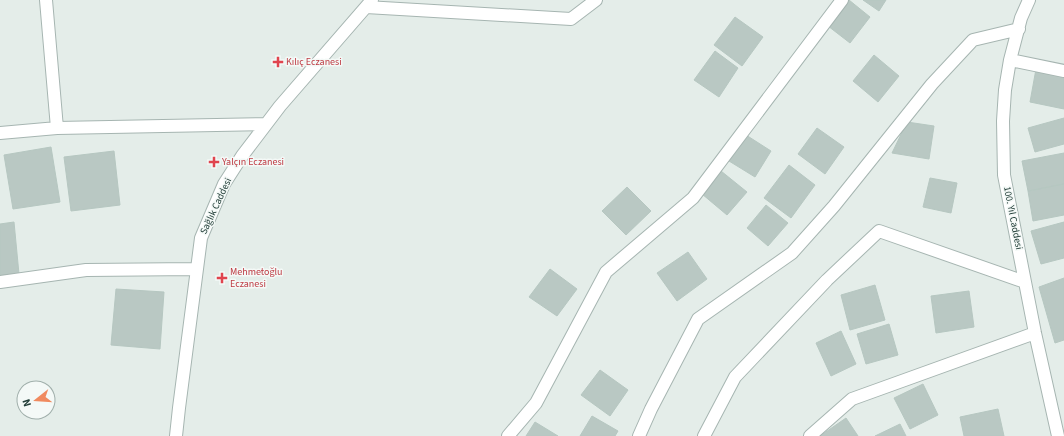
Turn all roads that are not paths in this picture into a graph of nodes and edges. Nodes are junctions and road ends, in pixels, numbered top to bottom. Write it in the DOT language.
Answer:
graph roads {
  1 [pos="46,0"];
  2 [pos="596,0"];
  3 [pos="842,0"];
  4 [pos="1029,0"];
  5 [pos="369,3"];
  6 [pos="1019,29"];
  7 [pos="1010,60"];
  8 [pos="1064,71"];
  9 [pos="266,124"];
  10 [pos="57,128"];
  11 [pos="0,134"];
  12 [pos="196,269"];
  13 [pos="0,282"];
  14 [pos="1025,282"];
  15 [pos="1035,333"];
  16 [pos="176,436"];
  17 [pos="508,436"];
  18 [pos="639,436"];
  19 [pos="704,436"];
  20 [pos="810,436"];
  21 [pos="1058,436"];
  1 -- 10 [label="street"];
  2 -- 5 [label="street"];
  3 -- 17 [label="street"];
  4 -- 6 [label="street, 100. Yıl Caddesi"];
  5 -- 9 [label="street, Sağlık Caddesi"];
  6 -- 7 [label="street, 100. Yıl Caddesi"];
  6 -- 18 [label="street"];
  7 -- 8 [label="street"];
  7 -- 14 [label="street, 100. Yıl Caddesi"];
  9 -- 10 [label="street"];
  9 -- 12 [label="street, Sağlık Caddesi"];
  10 -- 11 [label="street"];
  12 -- 13 [label="street"];
  12 -- 16 [label="street, Sağlık Caddesi"];
  14 -- 15 [label="street, 100. Yıl Caddesi"];
  14 -- 19 [label="street"];
  15 -- 20 [label="street"];
  15 -- 21 [label="street, 100. Yıl Caddesi"];
}
